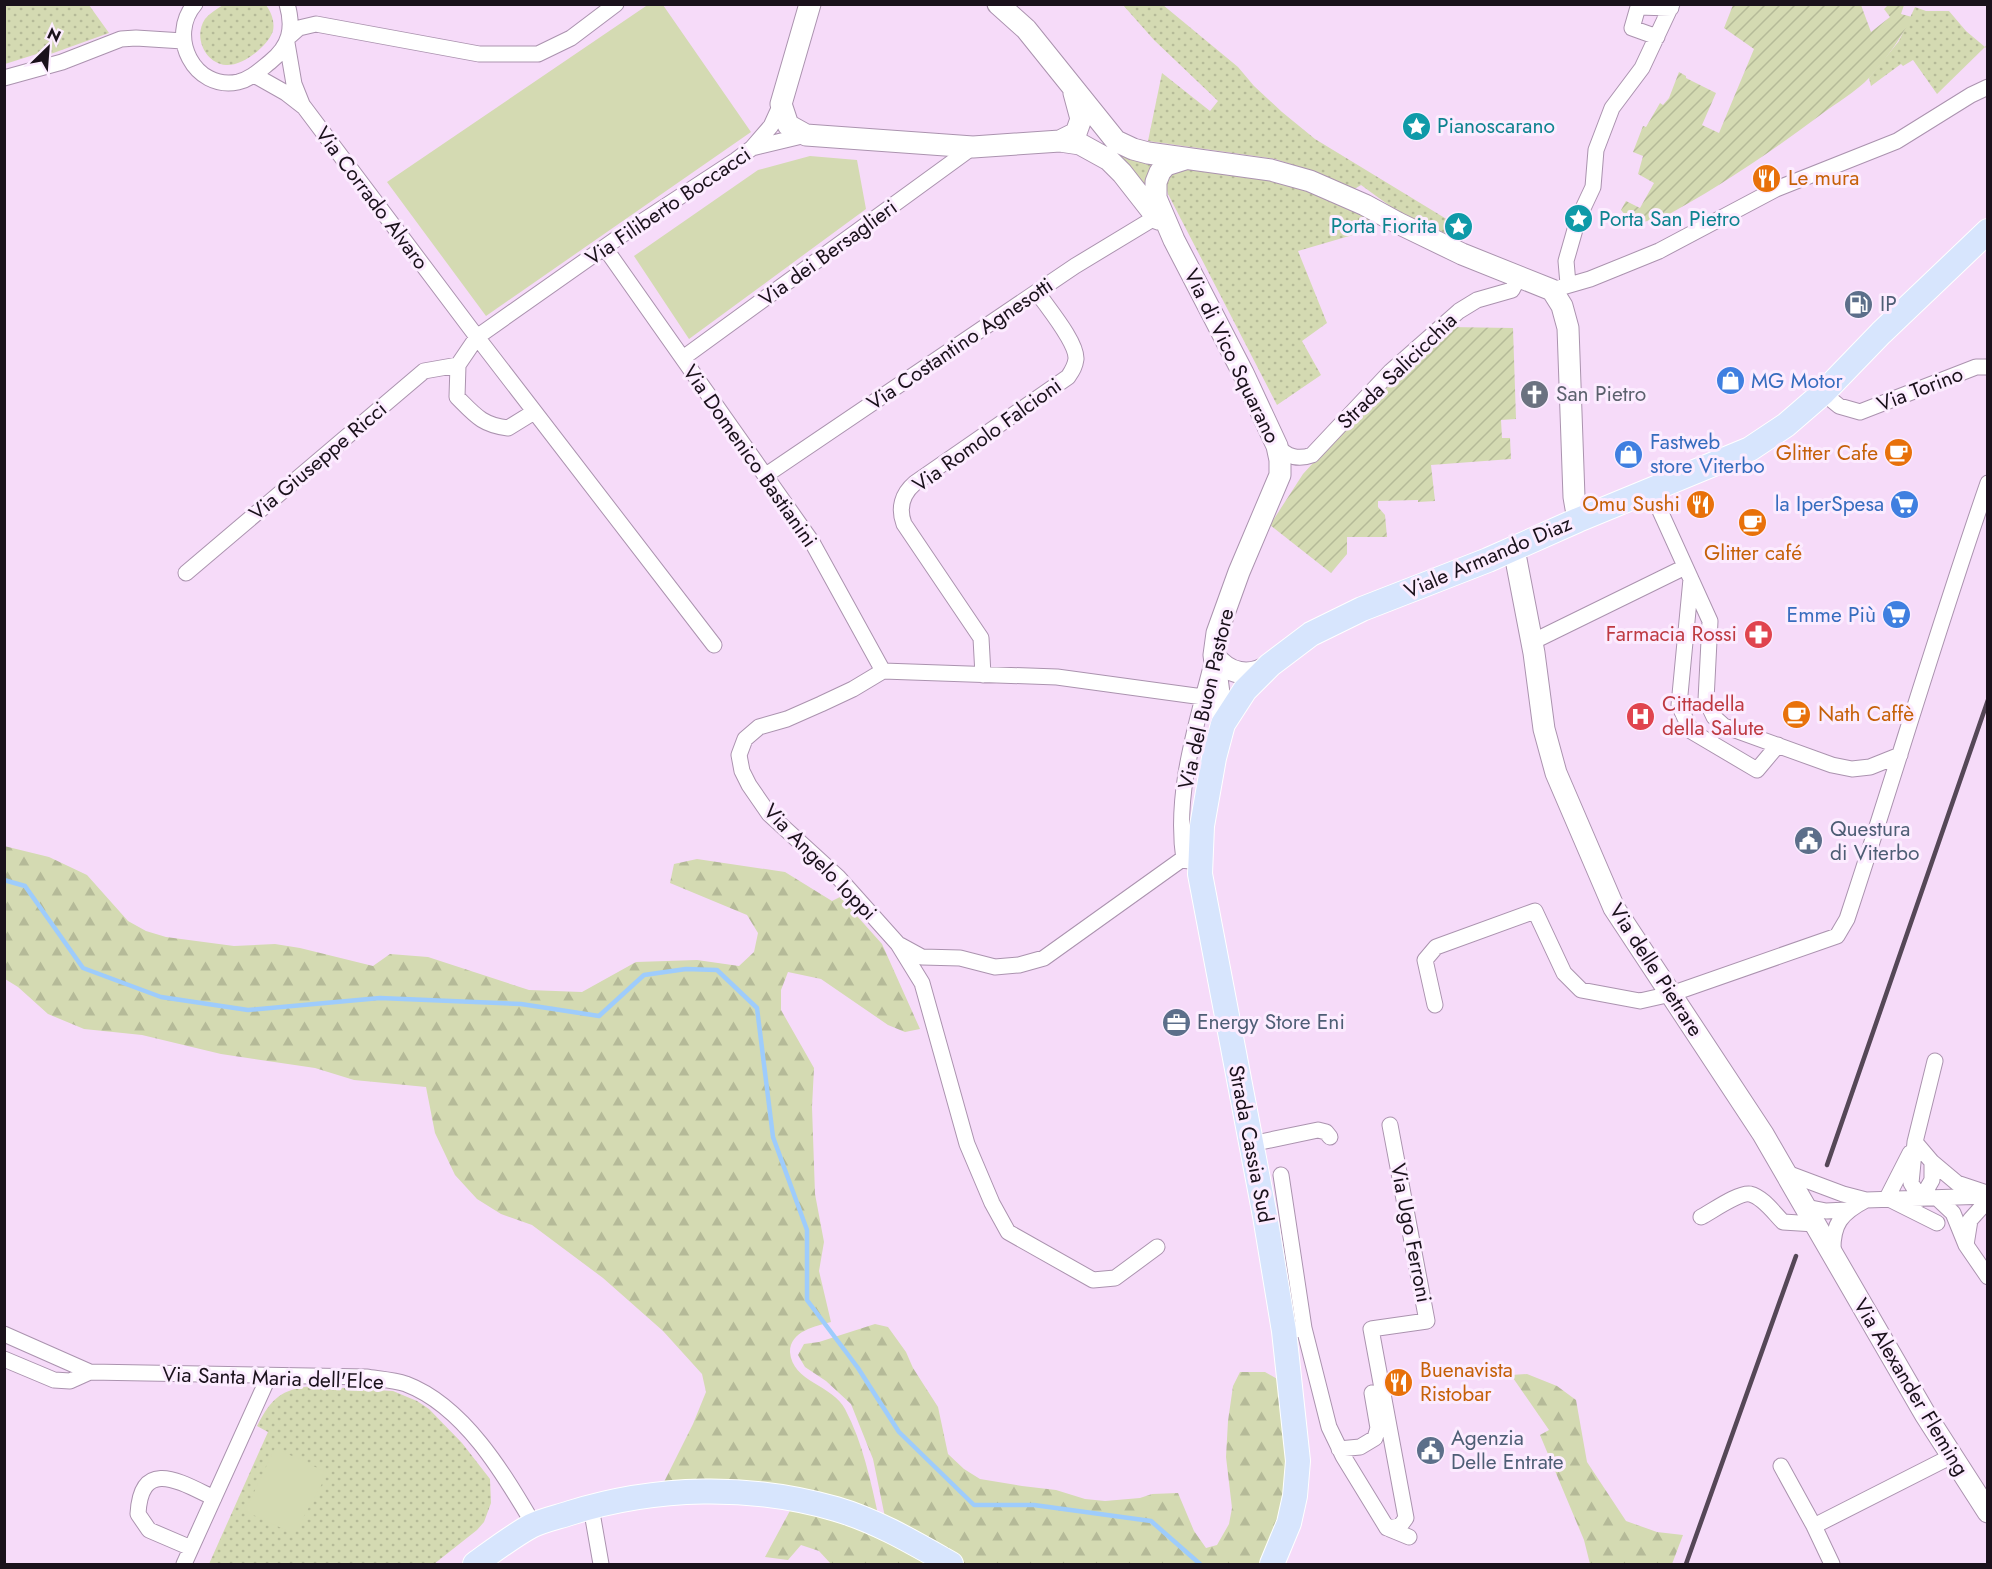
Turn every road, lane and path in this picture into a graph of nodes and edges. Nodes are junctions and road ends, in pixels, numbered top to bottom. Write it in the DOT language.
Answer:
graph roads {
  1 [pos="616,4"];
  2 [pos="810,4"];
  3 [pos="998,4"];
  4 [pos="287,5"];
  5 [pos="1671,6"];
  6 [pos="192,7"];
  7 [pos="316,24"];
  8 [pos="1657,37"];
  9 [pos="289,40"];
  10 [pos="183,41"];
  11 [pos="254,75"];
  12 [pos="4,78"];
  13 [pos="1988,87"];
  14 [pos="1073,90"];
  15 [pos="781,104"];
  16 [pos="304,107"];
  17 [pos="806,135"];
  18 [pos="1060,141"];
  19 [pos="974,147"];
  20 [pos="752,148"];
  21 [pos="1185,159"];
  22 [pos="1156,217"];
  23 [pos="1988,231"];
  24 [pos="1174,240"];
  25 [pos="605,248"];
  26 [pos="1520,277"];
  27 [pos="1560,287"];
  28 [pos="1037,292"];
  29 [pos="477,337"];
  30 [pos="682,358"];
  31 [pos="458,365"];
  32 [pos="1988,367"];
  33 [pos="1823,393"];
  34 [pos="534,412"];
  35 [pos="1277,446"];
  36 [pos="1280,475"];
  37 [pos="766,476"];
  38 [pos="1988,483"];
  39 [pos="1651,491"];
  40 [pos="1578,520"];
  41 [pos="1514,549"];
  42 [pos="1688,572"];
  43 [pos="186,573"];
  44 [pos="1532,642"];
  45 [pos="714,645"];
  46 [pos="1214,655"];
  47 [pos="1270,665"];
  48 [pos="883,671"];
  49 [pos="983,675"];
  50 [pos="1203,697"];
  51 [pos="1223,723"];
  52 [pos="1778,746"];
  53 [pos="1900,755"];
  54 [pos="1191,861"];
  55 [pos="898,944"];
  56 [pos="1671,994"];
  57 [pos="1435,1005"];
  58 [pos="1935,1061"];
  59 [pos="1390,1125"];
  60 [pos="1330,1137"];
  61 [pos="1915,1142"];
  62 [pos="1251,1144"];
  63 [pos="1932,1162"];
  64 [pos="1786,1173"];
  65 [pos="1281,1175"];
  66 [pos="1843,1194"];
  67 [pos="1988,1195"];
  68 [pos="1887,1198"];
  69 [pos="1937,1198"];
  70 [pos="1921,1199"];
  71 [pos="1866,1200"];
  72 [pos="1988,1200"];
  73 [pos="1847,1210"];
  74 [pos="1811,1216"];
  75 [pos="1701,1217"];
  76 [pos="1937,1223"];
  77 [pos="1965,1245"];
  78 [pos="1157,1247"];
  79 [pos="1834,1259"];
  80 [pos="1988,1277"];
  81 [pos="1294,1330"];
  82 [pos="4,1334"];
  83 [pos="4,1359"];
  84 [pos="1367,1361"];
  85 [pos="90,1372"];
  86 [pos="269,1376"];
  87 [pos="1339,1449"];
  88 [pos="1952,1456"];
  89 [pos="1781,1466"];
  90 [pos="214,1498"];
  91 [pos="591,1507"];
  92 [pos="1988,1512"];
  93 [pos="534,1525"];
  94 [pos="1814,1526"];
  95 [pos="1387,1528"];
  96 [pos="1409,1537"];
  97 [pos="191,1548"];
  98 [pos="184,1564"];
  99 [pos="475,1564"];
  100 [pos="601,1564"];
  101 [pos="951,1564"];
  102 [pos="1272,1564"];
  103 [pos="1832,1564"];
  1 -- 7 [label="street"];
  2 -- 15 [label="main road"];
  3 -- 14 [label="main road"];
  4 -- 7 [label="street"];
  4 -- 9 [label="street"];
  5 -- 8 [label="street"];
  5 -- 8 [label="street"];
  6 -- 10 [label="street"];
  7 -- 9 [label="street"];
  8 -- 27 [label="street"];
  9 -- 11 [label="street"];
  9 -- 16 [label="street"];
  10 -- 11 [label="street"];
  10 -- 12 [label="street"];
  11 -- 16 [label="street, Via Corrado Alvaro"];
  13 -- 27 [label="street"];
  14 -- 18 [label="main road"];
  14 -- 21 [label="main road"];
  15 -- 17 [label="main road"];
  15 -- 20 [label="street"];
  16 -- 29 [label="street, Via Corrado Alvaro"];
  17 -- 19 [label="main road, Via Filiberto Boccacci"];
  17 -- 20 [label="street, Via Filiberto Boccacci"];
  18 -- 19 [label="main road, Via Filiberto Boccacci"];
  18 -- 22 [label="main road, Via Filiberto Boccacci"];
  19 -- 30 [label="street, Via dei Bersaglieri"];
  20 -- 25 [label="street, Via Filiberto Boccacci"];
  21 -- 24 [label="main road"];
  21 -- 26 [label="main road"];
  22 -- 24 [label="main road, Via Filiberto Boccacci"];
  22 -- 28 [label="street, Via Costantino Agnesotti"];
  23 -- 33 [label="main road, Viale Armando Diaz"];
  24 -- 35 [label="main road, Via di Vico Squarano"];
  25 -- 29 [label="street, Via Filiberto Boccacci"];
  25 -- 30 [label="street, Via Domenico Bastianini"];
  26 -- 27 [label="main road"];
  26 -- 35 [label="street, Strada Salicicchia"];
  27 -- 40 [label="main road"];
  28 -- 37 [label="street, Via Costantino Agnesotti"];
  28 -- 49 [label="street, Via Romolo Falcioni"];
  29 -- 31 [label="street"];
  29 -- 34 [label="street, Via Corrado Alvaro"];
  30 -- 37 [label="street, Via Domenico Bastianini"];
  31 -- 34 [label="street"];
  31 -- 43 [label="street, Via Giuseppe Ricci"];
  32 -- 33 [label="street, Via Torino"];
  33 -- 39 [label="main road, Viale Armando Diaz"];
  34 -- 45 [label="street, Via Corrado Alvaro"];
  35 -- 36 [label="main road, Via di Vico Squarano"];
  36 -- 46 [label="main road, Via del Buon Pastore"];
  37 -- 48 [label="street, Via Domenico Bastianini"];
  38 -- 53 [label="street"];
  39 -- 40 [label="main road, Viale Armando Diaz"];
  39 -- 42 [label="street"];
  40 -- 41 [label="main road, Viale Armando Diaz"];
  41 -- 44 [label="main road, Via delle Pietrare"];
  41 -- 47 [label="main road, Viale Armando Diaz"];
  42 -- 44 [label="street"];
  42 -- 52 [label="street"];
  42 -- 52 [label="street"];
  44 -- 56 [label="main road, Via delle Pietrare"];
  46 -- 47 [label="main road"];
  46 -- 50 [label="street, Via del Buon Pastore"];
  46 -- 51 [label="main road"];
  47 -- 51 [label="main road, Viale Armando Diaz"];
  48 -- 49 [label="street"];
  48 -- 55 [label="street, Via Angelo Ioppi"];
  49 -- 50 [label="street"];
  50 -- 54 [label="street, Via del Buon Pastore"];
  51 -- 54 [label="main road, Strada Cassia Sud"];
  52 -- 53 [label="street"];
  53 -- 56 [label="street"];
  54 -- 55 [label="street"];
  54 -- 62 [label="main road, Strada Cassia Sud"];
  55 -- 78 [label="street, Via Angelo Ioppi"];
  56 -- 57 [label="street"];
  56 -- 64 [label="main road, Via delle Pietrare"];
  58 -- 61 [label="street"];
  59 -- 95 [label="street, Via Ugo Ferroni"];
  60 -- 62 [label="street"];
  61 -- 63 [label="street"];
  61 -- 68 [label="street"];
  61 -- 70 [label="street"];
  62 -- 81 [label="main road, Strada Cassia Sud"];
  63 -- 67 [label="street"];
  63 -- 70 [label="street"];
  64 -- 66 [label="street"];
  64 -- 74 [label="main road, Via delle Pietrare"];
  65 -- 81 [label="street"];
  66 -- 71 [label="street"];
  66 -- 74 [label="street"];
  67 -- 69 [label="street"];
  68 -- 70 [label="street"];
  68 -- 71 [label="street"];
  68 -- 76 [label="street"];
  69 -- 70 [label="street"];
  69 -- 76 [label="street"];
  69 -- 77 [label="street"];
  71 -- 73 [label="street"];
  72 -- 77 [label="street"];
  73 -- 74 [label="street"];
  73 -- 79 [label="street"];
  74 -- 75 [label="street"];
  74 -- 79 [label="main road, Via delle Pietrare"];
  76 -- 77 [label="street"];
  77 -- 80 [label="street"];
  79 -- 88 [label="main road, Via Alexander Fleming"];
  81 -- 87 [label="street"];
  81 -- 102 [label="main road, Strada Cassia Sud"];
  82 -- 85 [label="street, Via Santa Maria dell'Elce"];
  83 -- 85 [label="street, Via Santa Maria dell'Elce"];
  84 -- 87 [label="street"];
  85 -- 86 [label="street, Via Santa Maria dell'Elce"];
  86 -- 90 [label="street"];
  86 -- 93 [label="street, Via Santa Maria dell'Elce"];
  87 -- 95 [label="street"];
  88 -- 92 [label="main road, Via Alexander Fleming"];
  88 -- 94 [label="street"];
  89 -- 94 [label="street"];
  90 -- 97 [label="street"];
  90 -- 97 [label="street"];
  91 -- 93 [label="main road"];
  91 -- 100 [label="street"];
  91 -- 101 [label="main road"];
  93 -- 99 [label="main road"];
  94 -- 103 [label="street"];
  95 -- 96 [label="street"];
  97 -- 98 [label="street"];
}
